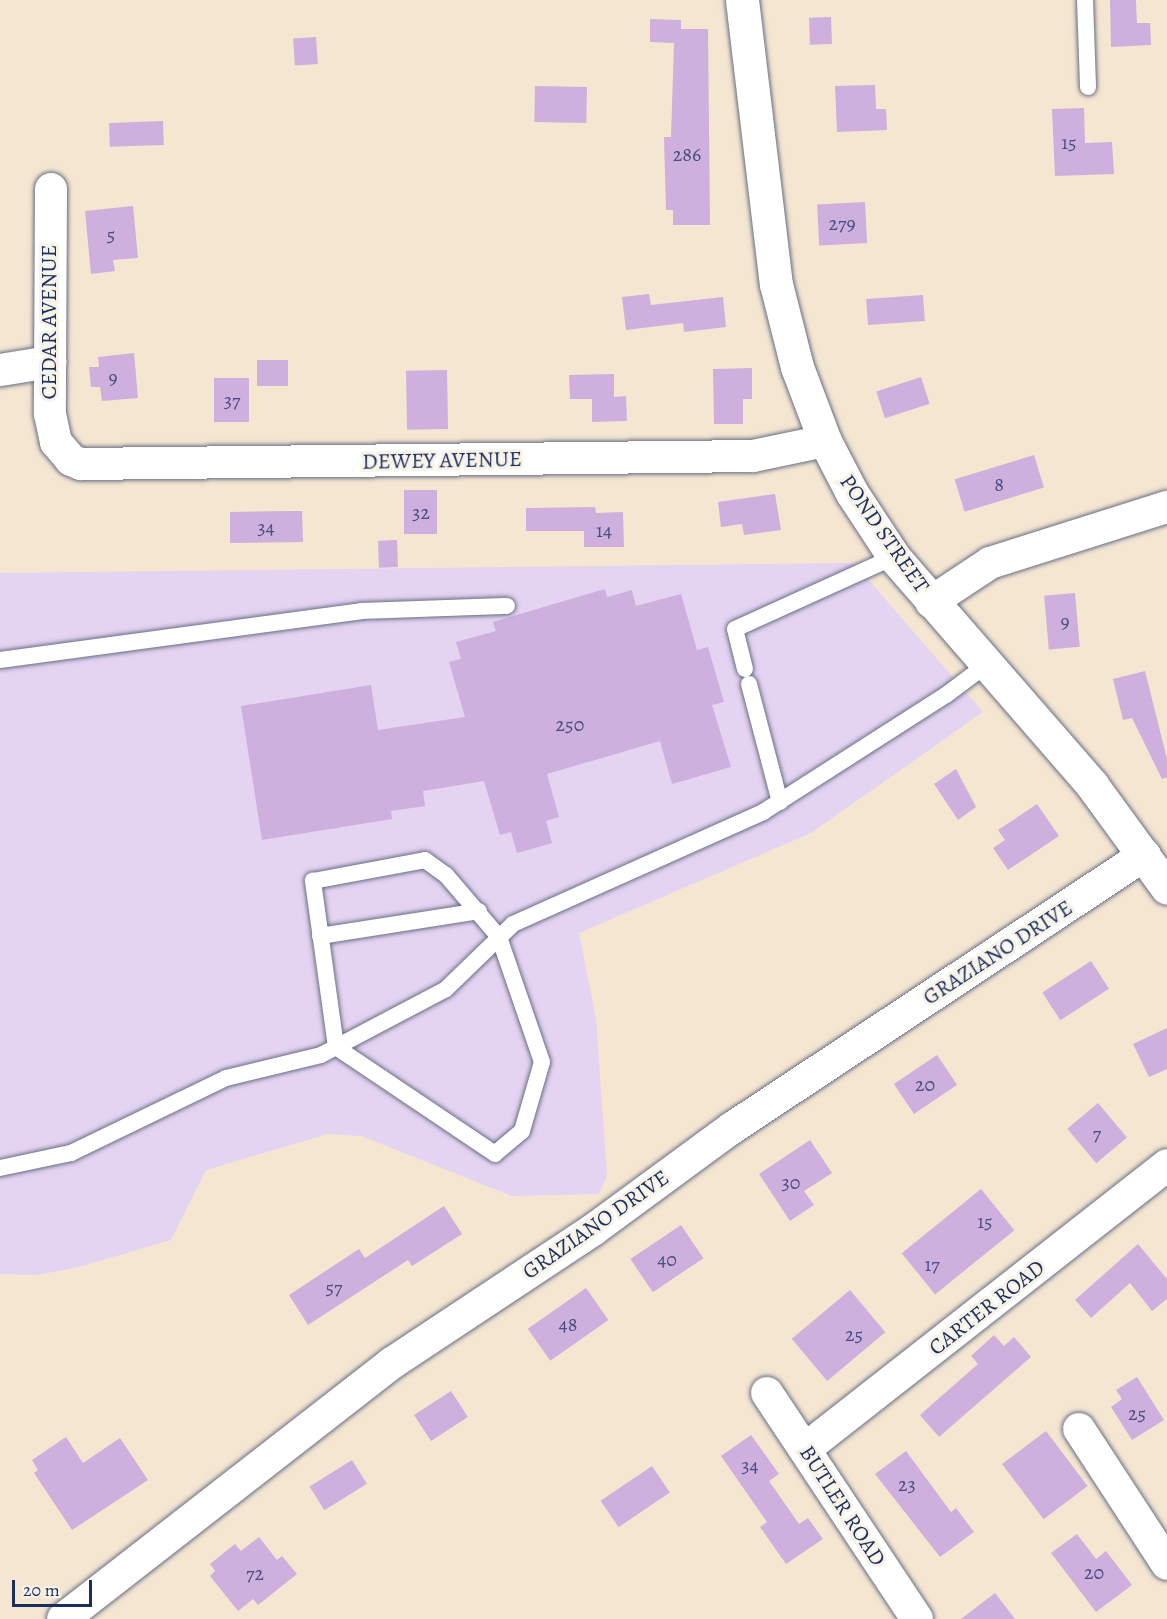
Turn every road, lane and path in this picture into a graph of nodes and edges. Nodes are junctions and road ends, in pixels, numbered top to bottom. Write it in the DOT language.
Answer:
graph roads {
  1 [pos="742,0"];
  2 [pos="1085,0"];
  3 [pos="1088,87"];
  4 [pos="51,189"];
  5 [pos="50,362"];
  6 [pos="0,370"];
  7 [pos="825,441"];
  8 [pos="63,452"];
  9 [pos="1167,507"];
  10 [pos="894,557"];
  11 [pos="931,602"];
  12 [pos="507,606"];
  13 [pos="0,660"];
  14 [pos="986,665"];
  15 [pos="780,802"];
  16 [pos="1145,855"];
  17 [pos="1167,888"];
  18 [pos="479,911"];
  19 [pos="320,936"];
  20 [pos="499,937"];
  21 [pos="336,1047"];
  22 [pos="1167,1165"];
  23 [pos="0,1167"];
  24 [pos="767,1393"];
  25 [pos="1079,1429"];
  26 [pos="805,1449"];
  27 [pos="1167,1564"];
  28 [pos="63,1619"];
  29 [pos="917,1619"];
  1 -- 7 [label="main road, POND STREET"];
  2 -- 3 [label="lane"];
  4 -- 5 [label="street, CEDAR AVENUE"];
  5 -- 6 [label="street"];
  5 -- 8 [label="street, CEDAR AVENUE"];
  7 -- 8 [label="street, DEWEY AVENUE"];
  7 -- 10 [label="main road, POND STREET"];
  9 -- 11 [label="street"];
  10 -- 11 [label="main road, POND STREET"];
  10 -- 15 [label="lane"];
  11 -- 14 [label="main road, POND STREET"];
  12 -- 13 [label="lane"];
  14 -- 15 [label="lane"];
  14 -- 16 [label="main road, POND STREET"];
  15 -- 20 [label="lane"];
  16 -- 17 [label="main road, POND STREET"];
  16 -- 28 [label="street, GRAZIANO DRIVE"];
  18 -- 19 [label="lane"];
  18 -- 19 [label="lane"];
  18 -- 20 [label="lane"];
  19 -- 21 [label="lane"];
  20 -- 21 [label="lane"];
  20 -- 21 [label="lane"];
  21 -- 23 [label="lane"];
  22 -- 26 [label="street, CARTER ROAD"];
  24 -- 26 [label="street, BUTLER ROAD"];
  25 -- 27 [label="street"];
  26 -- 29 [label="street, BUTLER ROAD"];
}
